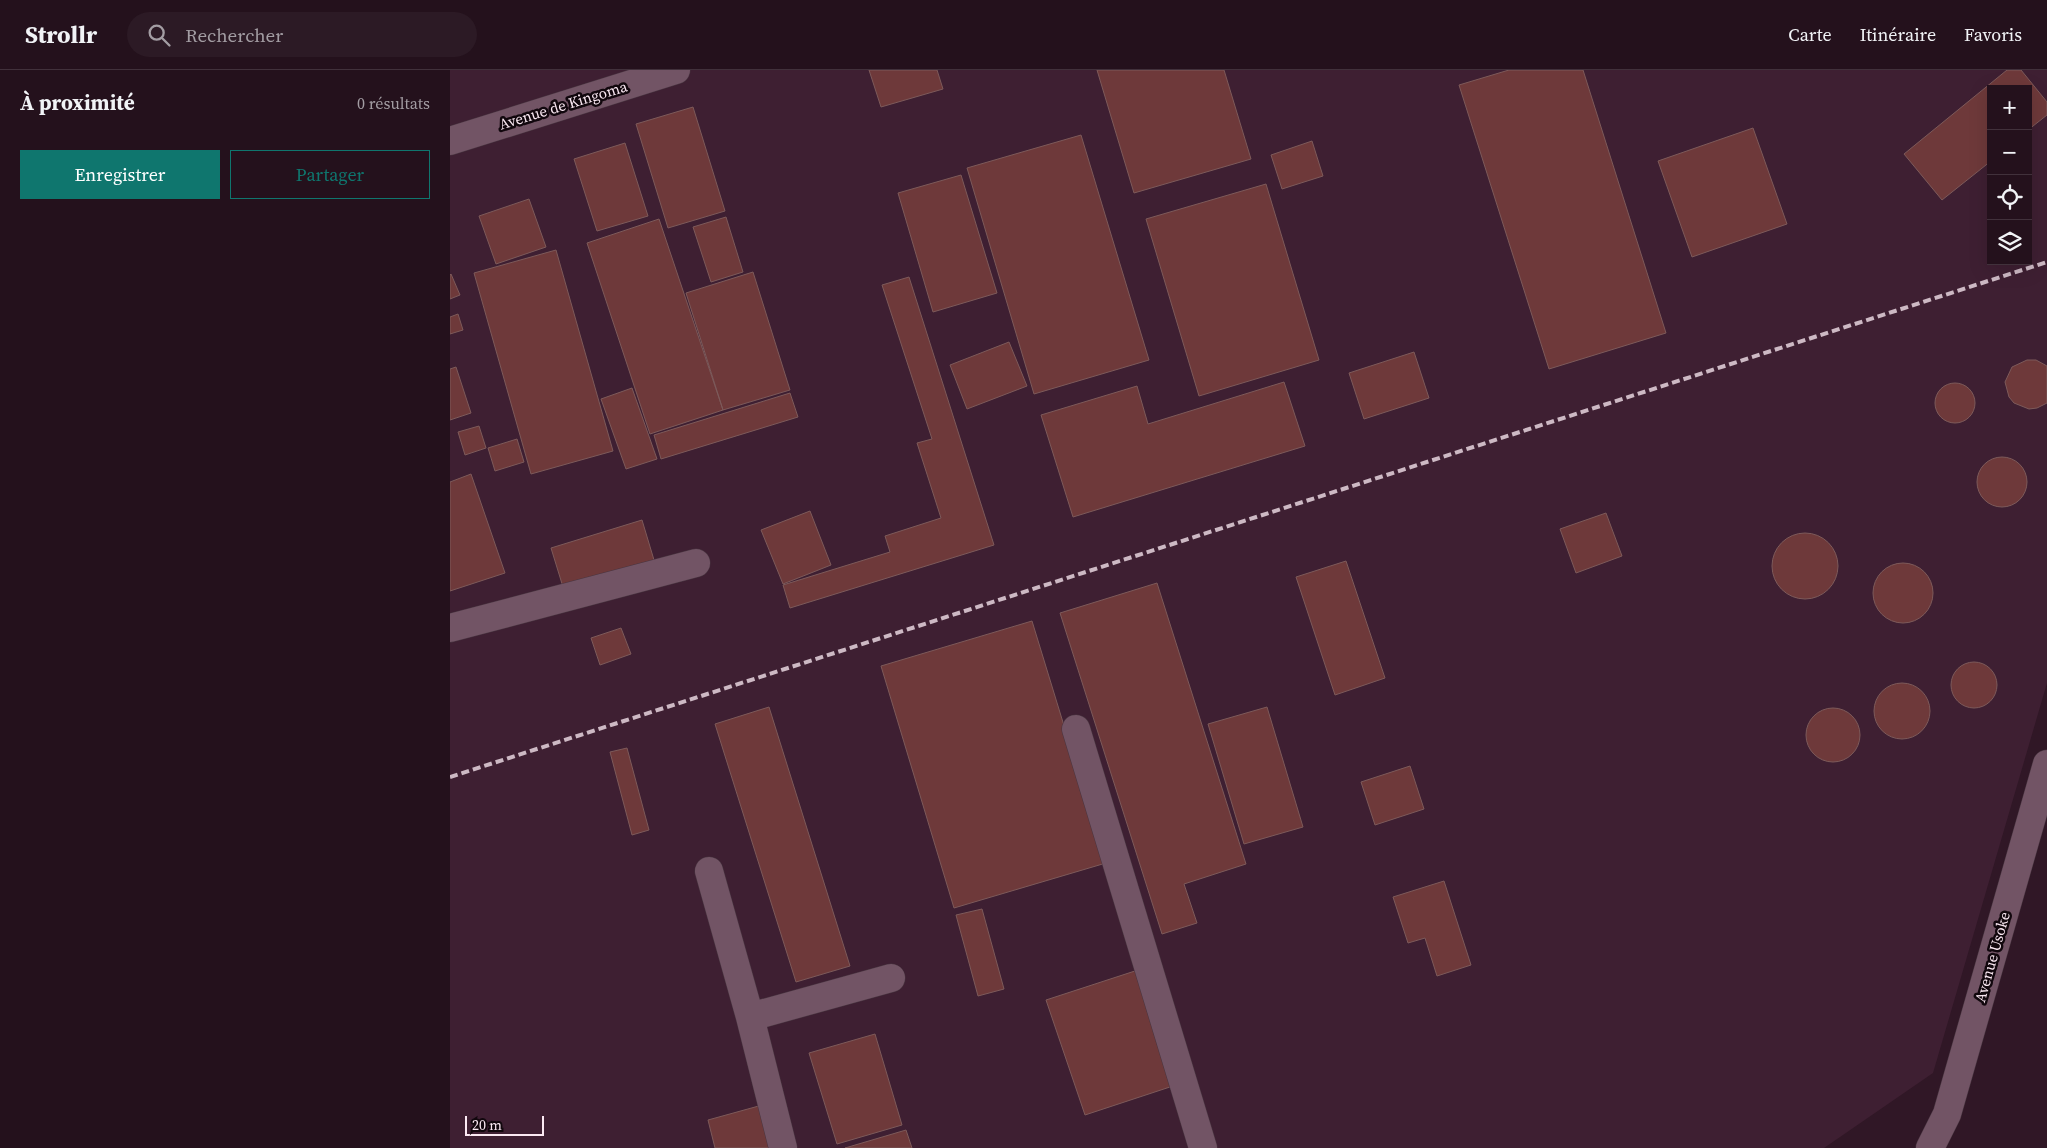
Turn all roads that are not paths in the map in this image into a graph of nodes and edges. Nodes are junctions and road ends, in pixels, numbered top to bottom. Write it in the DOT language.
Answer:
graph roads {
  1 [pos="676,70"];
  2 [pos="450,141"];
  3 [pos="696,563"];
  4 [pos="450,628"];
  5 [pos="1076,730"];
  6 [pos="2047,764"];
  7 [pos="708,871"];
  8 [pos="891,978"];
  9 [pos="750,1017"];
  10 [pos="783,1148"];
  11 [pos="1203,1148"];
  12 [pos="1930,1148"];
  1 -- 2 [label="street, Avenue de Kingoma"];
  3 -- 4 [label="street"];
  5 -- 11 [label="street"];
  6 -- 12 [label="street, Avenue Usoke"];
  7 -- 9 [label="street"];
  8 -- 9 [label="street"];
  9 -- 10 [label="street"];
}
